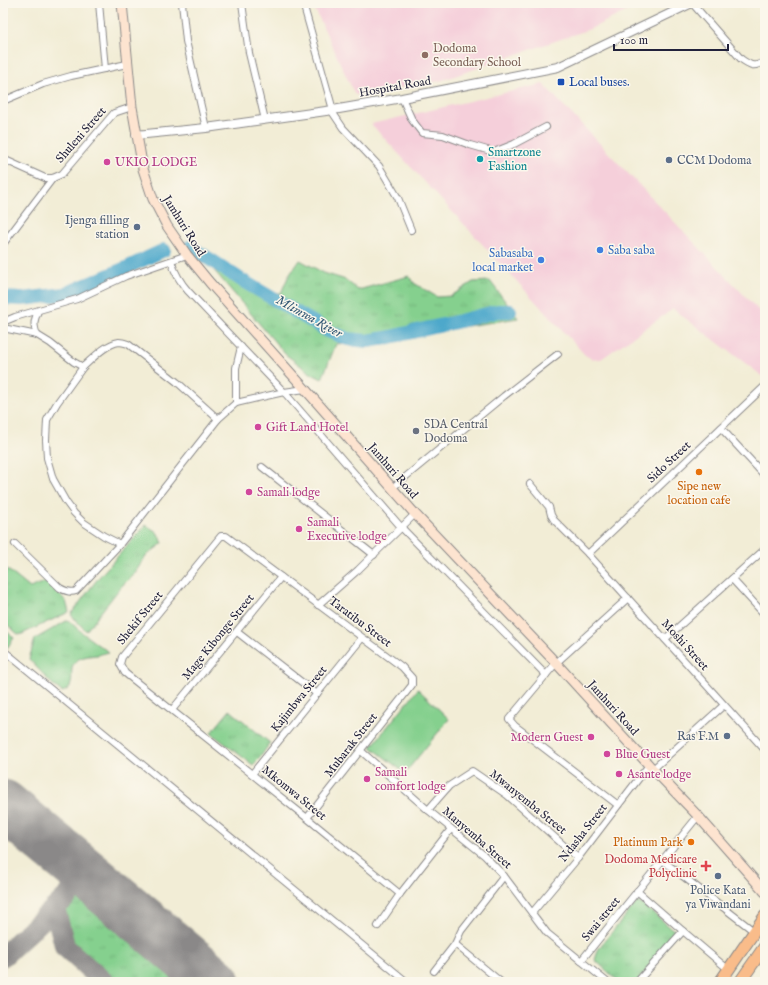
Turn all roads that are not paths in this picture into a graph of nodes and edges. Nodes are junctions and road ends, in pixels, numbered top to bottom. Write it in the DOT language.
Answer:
graph roads {
  1 [pos="100,3"];
  2 [pos="122,3"];
  3 [pos="182,3"];
  4 [pos="242,3"];
  5 [pos="303,3"];
  6 [pos="692,3"];
  7 [pos="765,61"];
  8 [pos="127,64"];
  9 [pos="105,69"];
  10 [pos="402,98"];
  11 [pos="3,101"];
  12 [pos="132,107"];
  13 [pos="332,110"];
  14 [pos="265,120"];
  15 [pos="546,127"];
  16 [pos="206,128"];
  17 [pos="136,135"];
  18 [pos="3,159"];
  19 [pos="53,178"];
  20 [pos="411,230"];
  21 [pos="3,244"];
  22 [pos="187,255"];
  23 [pos="171,261"];
  24 [pos="38,311"];
  25 [pos="3,322"];
  26 [pos="3,328"];
  27 [pos="37,335"];
  28 [pos="241,347"];
  29 [pos="558,354"];
  30 [pos="84,367"];
  31 [pos="765,386"];
  32 [pos="305,389"];
  33 [pos="284,392"];
  34 [pos="236,403"];
  35 [pos="218,419"];
  36 [pos="721,428"];
  37 [pos="262,467"];
  38 [pos="765,476"];
  39 [pos="530,484"];
  40 [pos="392,488"];
  41 [pos="415,514"];
  42 [pos="401,527"];
  43 [pos="15,544"];
  44 [pos="120,544"];
  45 [pos="765,549"];
  46 [pos="588,554"];
  47 [pos="374,555"];
  48 [pos="281,577"];
  49 [pos="732,579"];
  50 [pos="628,598"];
  51 [pos="318,604"];
  52 [pos="765,615"];
  53 [pos="237,632"];
  54 [pos="362,638"];
  55 [pos="665,639"];
  56 [pos="3,650"];
  57 [pos="556,663"];
  58 [pos="546,675"];
  59 [pos="412,685"];
  60 [pos="317,694"];
  61 [pos="724,705"];
  62 [pos="172,710"];
  63 [pos="764,748"];
  64 [pos="361,750"];
  65 [pos="651,767"];
  66 [pos="252,774"];
  67 [pos="618,805"];
  68 [pos="428,810"];
  69 [pos="698,816"];
  70 [pos="307,818"];
  71 [pos="451,829"];
  72 [pos="578,858"];
  73 [pos="662,860"];
  74 [pos="504,876"];
  75 [pos="638,891"];
  76 [pos="765,892"];
  77 [pos="400,894"];
  78 [pos="532,913"];
  79 [pos="765,916"];
  80 [pos="378,926"];
  81 [pos="683,931"];
  82 [pos="755,932"];
  83 [pos="455,944"];
  84 [pos="764,949"];
  85 [pos="581,961"];
  86 [pos="728,970"];
  87 [pos="434,971"];
  88 [pos="407,982"];
  89 [pos="501,982"];
  90 [pos="607,982"];
  91 [pos="637,982"];
  92 [pos="720,982"];
  93 [pos="740,982"];
  1 -- 9 [label="street"];
  2 -- 8 [label="main road, Jamhuri Road"];
  3 -- 16 [label="street"];
  4 -- 14 [label="street"];
  5 -- 13 [label="street"];
  6 -- 7 [label="street"];
  6 -- 10 [label="street, Hospital Road"];
  8 -- 9 [label="street"];
  8 -- 12 [label="main road, Jamhuri Road"];
  9 -- 11 [label="street"];
  10 -- 13 [label="street, Hospital Road"];
  10 -- 15 [label="street"];
  12 -- 17 [label="main road, Jamhuri Road"];
  12 -- 19 [label="street, Shuleni Street"];
  13 -- 14 [label="street, Hospital Road"];
  13 -- 20 [label="street"];
  14 -- 16 [label="street, Hospital Road"];
  16 -- 17 [label="street, Hospital Road"];
  17 -- 22 [label="main road, Jamhuri Road"];
  18 -- 19 [label="street, Shuleni Street"];
  19 -- 21 [label="street"];
  22 -- 23 [label="street"];
  22 -- 32 [label="main road, Jamhuri Road"];
  23 -- 24 [label="street"];
  23 -- 28 [label="street"];
  24 -- 25 [label="street"];
  24 -- 27 [label="street"];
  26 -- 27 [label="street"];
  27 -- 30 [label="street"];
  28 -- 33 [label="street"];
  28 -- 34 [label="street"];
  29 -- 40 [label="street"];
  30 -- 35 [label="street"];
  30 -- 44 [label="street"];
  31 -- 36 [label="street, Sido Street"];
  32 -- 33 [label="street"];
  32 -- 40 [label="main road, Jamhuri Road"];
  33 -- 34 [label="street"];
  33 -- 42 [label="street"];
  34 -- 35 [label="street"];
  35 -- 44 [label="street"];
  36 -- 38 [label="street"];
  36 -- 46 [label="street, Sido Street"];
  37 -- 47 [label="street"];
  39 -- 46 [label="street, Moshi Street"];
  40 -- 41 [label="main road, Jamhuri Road"];
  41 -- 42 [label="street, Taratibu Street"];
  41 -- 57 [label="main road, Jamhuri Road"];
  42 -- 47 [label="street, Taratibu Street"];
  42 -- 58 [label="street"];
  43 -- 44 [label="street"];
  45 -- 49 [label="street"];
  46 -- 50 [label="street, Moshi Street"];
  47 -- 51 [label="street, Taratibu Street"];
  48 -- 51 [label="street"];
  48 -- 53 [label="street, Mage Kibonge Street"];
  48 -- 62 [label="street, Shekif Street"];
  49 -- 52 [label="street"];
  49 -- 55 [label="street"];
  50 -- 55 [label="street, Moshi Street"];
  50 -- 57 [label="street"];
  51 -- 54 [label="street, Taratibu Street"];
  53 -- 60 [label="street"];
  53 -- 62 [label="street, Mage Kibonge Street"];
  54 -- 59 [label="street, Taratibu Street"];
  54 -- 60 [label="street, Kajimbwa Street"];
  55 -- 61 [label="street, Moshi Street"];
  56 -- 88 [label="street"];
  57 -- 58 [label="street"];
  57 -- 65 [label="main road, Jamhuri Road"];
  58 -- 67 [label="street"];
  59 -- 64 [label="street, Mubarak Street"];
  60 -- 66 [label="street, Kajimbwa Street"];
  61 -- 63 [label="street, Moshi Street"];
  61 -- 65 [label="street, Ndasha Street"];
  62 -- 66 [label="street, Mkomwa Street"];
  64 -- 68 [label="street, Manyemba Street"];
  64 -- 70 [label="street, Mubarak Street"];
  65 -- 67 [label="street, Ndasha Street"];
  65 -- 69 [label="main road, Jamhuri Road"];
  66 -- 70 [label="street, Mkomwa Street"];
  67 -- 72 [label="street, Ndasha Street"];
  68 -- 71 [label="street, Manyemba Street"];
  68 -- 72 [label="street, Mwanyemba Street"];
  69 -- 73 [label="street, Swai street"];
  69 -- 76 [label="main road, Jamhuri Road"];
  70 -- 77 [label="street, Mkomwa Street"];
  71 -- 74 [label="street, Manyemba Street"];
  71 -- 77 [label="street"];
  72 -- 78 [label="street, Ndasha Street"];
  73 -- 75 [label="street, Swai street"];
  73 -- 82 [label="street"];
  74 -- 78 [label="street, Manyemba Street"];
  74 -- 83 [label="street"];
  75 -- 81 [label="street"];
  75 -- 85 [label="street, Swai street"];
  77 -- 80 [label="street"];
  78 -- 85 [label="street, Manyemba Street"];
  79 -- 82 [label="highway"];
  81 -- 86 [label="street"];
  81 -- 91 [label="street"];
  82 -- 86 [label="highway"];
  83 -- 87 [label="street"];
  83 -- 89 [label="street"];
  84 -- 93 [label="highway"];
  85 -- 90 [label="street, Manyemba Street"];
  86 -- 92 [label="highway"];
}
